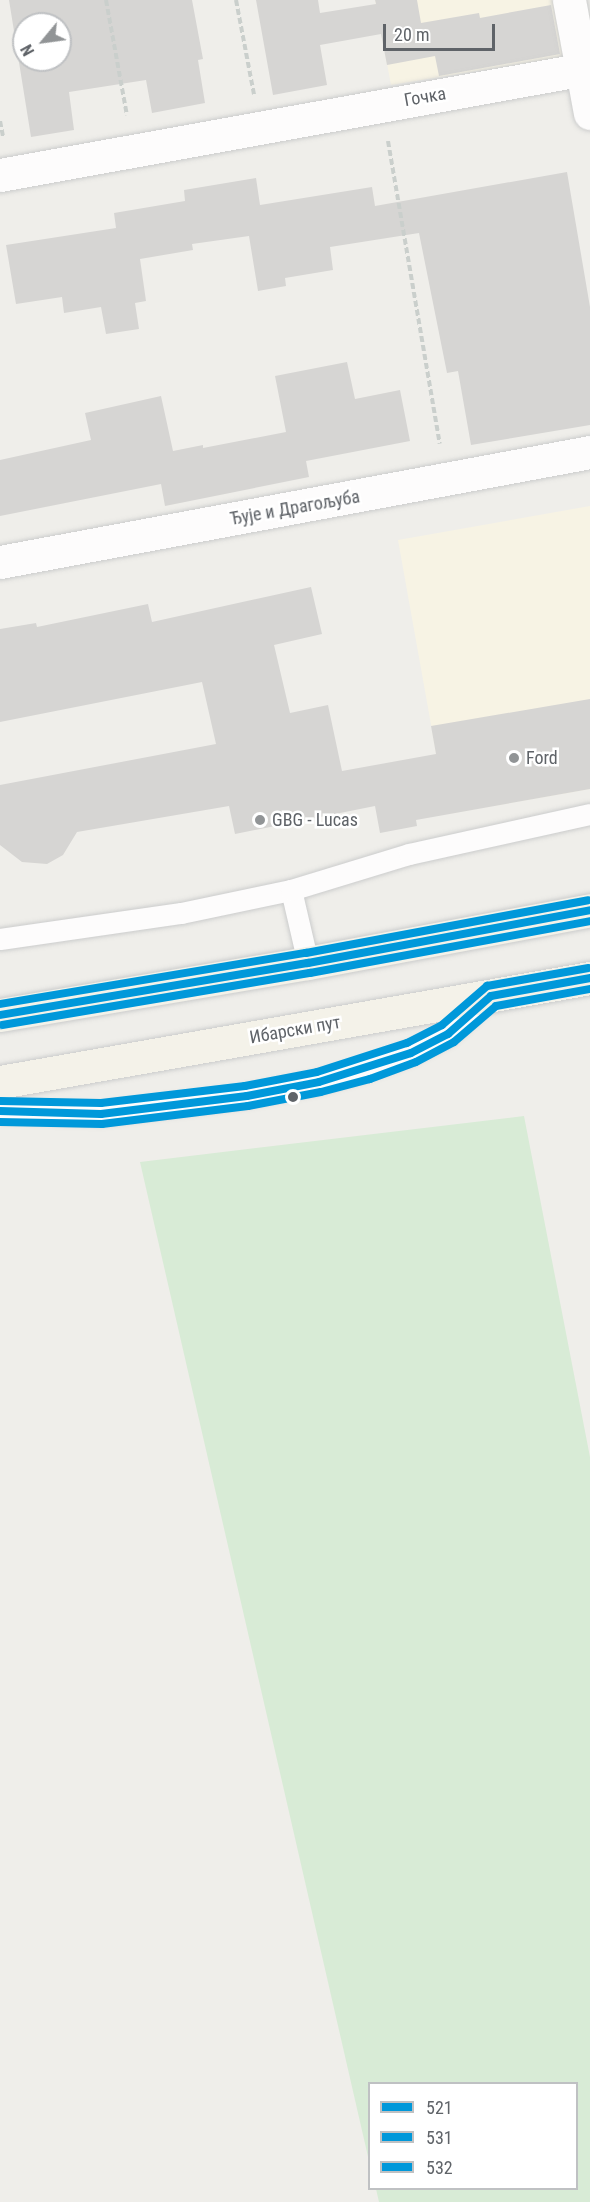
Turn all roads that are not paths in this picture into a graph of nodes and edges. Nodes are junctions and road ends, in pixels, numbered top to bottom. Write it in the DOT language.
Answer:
graph roads {
  1 [pos="569,0"];
  2 [pos="586,69"];
  3 [pos="590,113"];
  4 [pos="0,175"];
  5 [pos="590,452"];
  6 [pos="0,562"];
  7 [pos="590,814"];
  8 [pos="291,890"];
  9 [pos="590,910"];
  10 [pos="0,939"];
  11 [pos="308,963"];
  12 [pos="590,978"];
  13 [pos="491,996"];
  14 [pos="0,1015"];
  15 [pos="0,1082"];
  16 [pos="0,1111"];
  1 -- 2 [label="street"];
  2 -- 3 [label="street"];
  2 -- 4 [label="street, Гочка"];
  5 -- 6 [label="street, Ђује и Драгољуба"];
  7 -- 8 [label="lane"];
  8 -- 10 [label="lane"];
  8 -- 11 [label="lane"];
  9 -- 11 [label="main road"];
  11 -- 14 [label="main road"];
  12 -- 13 [label="main road, Ибарски пут"];
  13 -- 15 [label="main road, Ибарски пут"];
  13 -- 16 [label="lane"];
}
